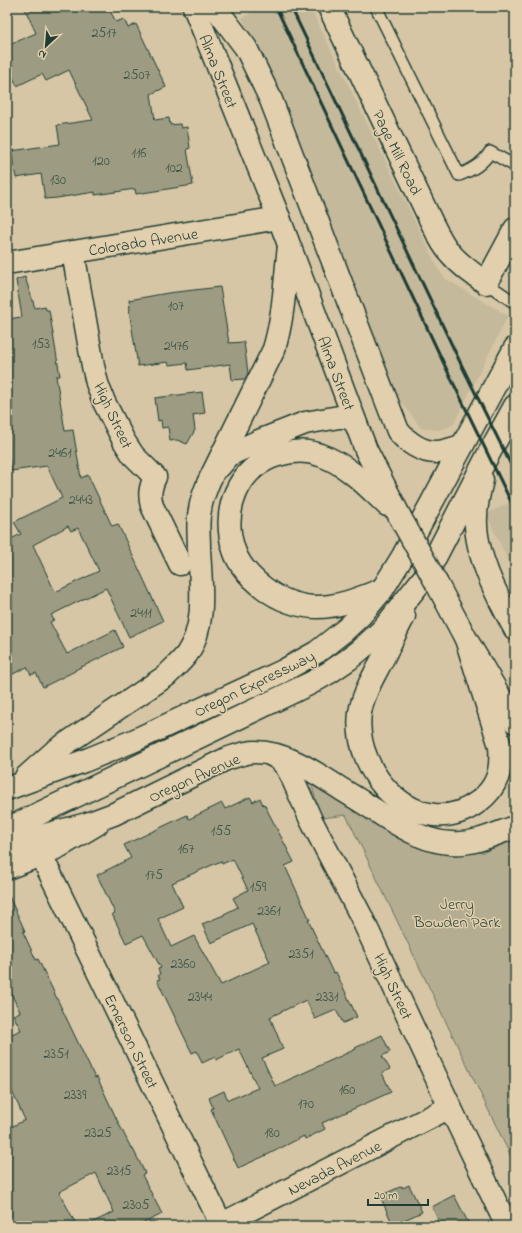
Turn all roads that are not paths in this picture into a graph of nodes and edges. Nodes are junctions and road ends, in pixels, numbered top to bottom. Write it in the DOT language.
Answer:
graph roads {
  1 [pos="194,7"];
  2 [pos="215,7"];
  3 [pos="329,7"];
  4 [pos="376,7"];
  5 [pos="515,166"];
  6 [pos="279,218"];
  7 [pos="515,229"];
  8 [pos="289,246"];
  9 [pos="73,252"];
  10 [pos="7,263"];
  11 [pos="486,283"];
  12 [pos="515,303"];
  13 [pos="515,348"];
  14 [pos="515,406"];
  15 [pos="355,422"];
  16 [pos="462,446"];
  17 [pos="488,454"];
  18 [pos="209,481"];
  19 [pos="400,517"];
  20 [pos="180,564"];
  21 [pos="432,579"];
  22 [pos="382,590"];
  23 [pos="515,629"];
  24 [pos="466,639"];
  25 [pos="515,722"];
  26 [pos="270,754"];
  27 [pos="12,787"];
  28 [pos="114,814"];
  29 [pos="515,827"];
  30 [pos="7,829"];
  31 [pos="7,845"];
  32 [pos="41,855"];
  33 [pos="7,868"];
  34 [pos="450,1107"];
  35 [pos="220,1225"];
  36 [pos="507,1226"];
  1 -- 6 [label="main road, Alma Street"];
  2 -- 16 [label="main road"];
  3 -- 11 [label="main road, Page Mill Road"];
  4 -- 5 [label="lane"];
  6 -- 8 [label="main road, Alma Street"];
  6 -- 9 [label="main road, Colorado Avenue"];
  7 -- 11 [label="main road"];
  8 -- 15 [label="main road, Alma Street"];
  8 -- 18 [label="main road"];
  9 -- 10 [label="main road, Colorado Avenue"];
  9 -- 20 [label="main road, High Street"];
  11 -- 12 [label="lane"];
  13 -- 16 [label="main road, Oregon Expressway"];
  14 -- 17 [label="main road, Oregon Expressway"];
  15 -- 18 [label="main road"];
  15 -- 19 [label="main road, Alma Street"];
  16 -- 22 [label="main road, Oregon Expressway"];
  17 -- 21 [label="main road, Oregon Expressway"];
  17 -- 23 [label="main road"];
  18 -- 27 [label="main road"];
  19 -- 21 [label="main road, Alma Street, bridge"];
  19 -- 22 [label="main road"];
  21 -- 24 [label="main road, Alma Street"];
  21 -- 24 [label="main road"];
  21 -- 30 [label="main road, Oregon Expressway"];
  22 -- 27 [label="main road, Oregon Expressway"];
  24 -- 25 [label="main road, Alma Street"];
  26 -- 28 [label="main road, Oregon Avenue"];
  26 -- 29 [label="main road, Oregon Avenue"];
  26 -- 34 [label="main road, High Street"];
  28 -- 31 [label="main road"];
  28 -- 32 [label="main road, Oregon Avenue"];
  32 -- 33 [label="main road, Oregon Avenue"];
  32 -- 35 [label="main road, Emerson Street"];
  34 -- 35 [label="main road, Nevada Avenue"];
  34 -- 36 [label="main road, High Street"];
}
